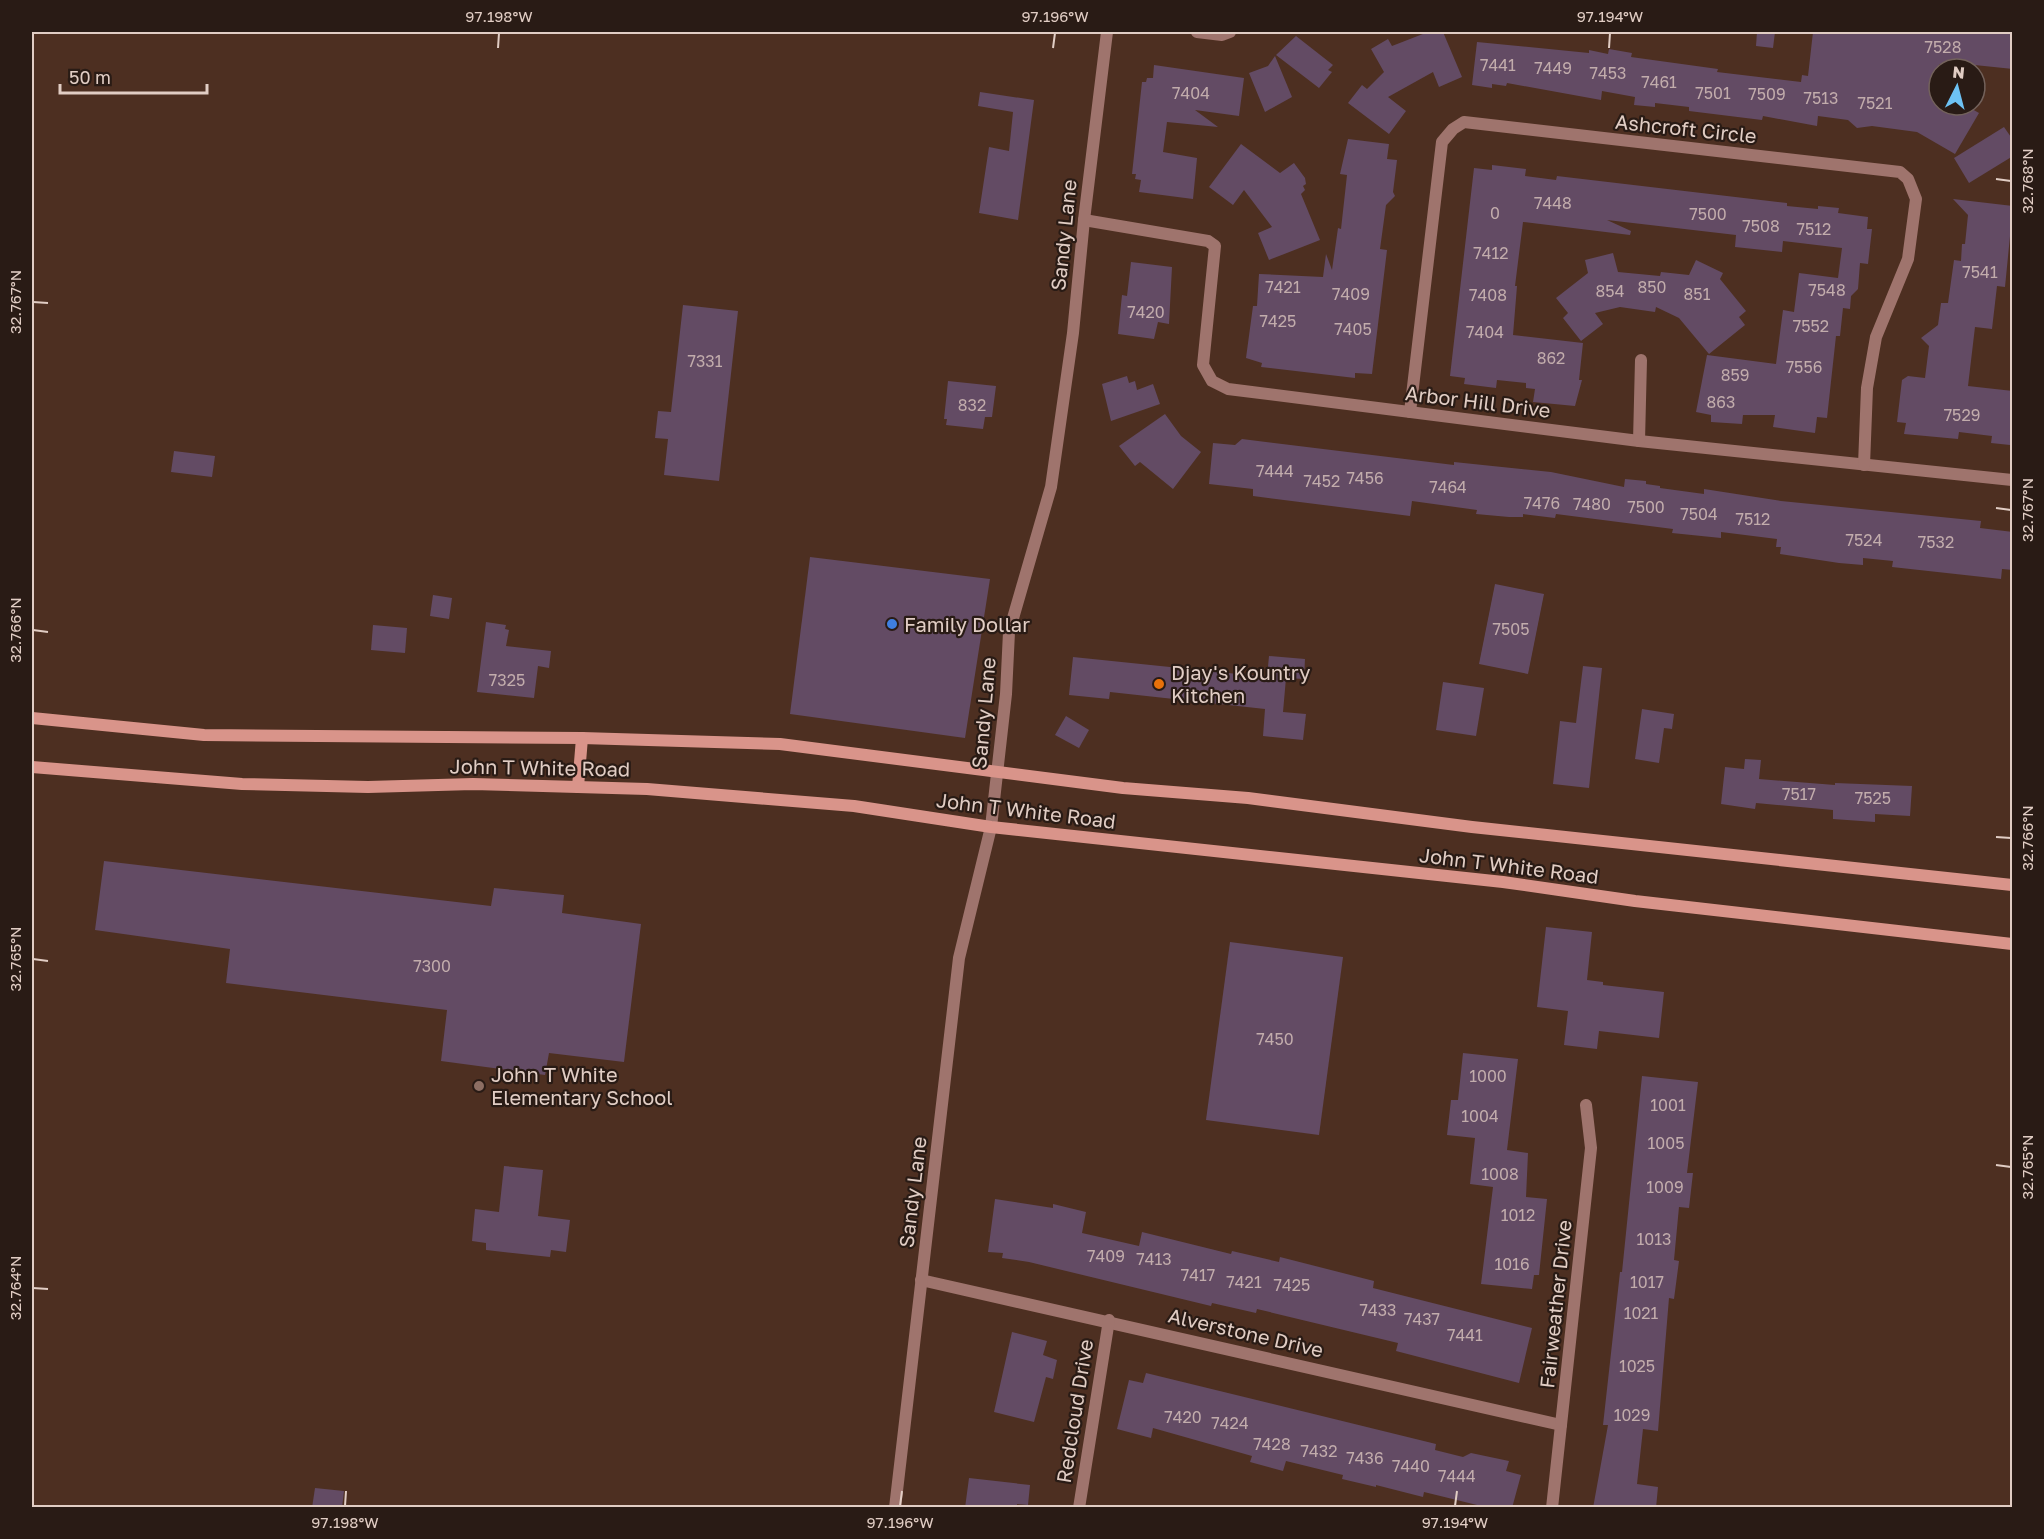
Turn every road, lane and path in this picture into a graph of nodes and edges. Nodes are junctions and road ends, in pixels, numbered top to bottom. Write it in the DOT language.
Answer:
graph roads {
  1 [pos="1107,32"];
  2 [pos="1197,32"];
  3 [pos="1230,32"];
  4 [pos="1084,219"];
  5 [pos="1641,360"];
  6 [pos="1410,412"];
  7 [pos="1638,441"];
  8 [pos="1864,465"];
  9 [pos="2013,480"];
  10 [pos="32,718"];
  11 [pos="582,738"];
  12 [pos="32,767"];
  13 [pos="999,771"];
  14 [pos="578,787"];
  15 [pos="991,827"];
  16 [pos="2013,885"];
  17 [pos="2013,944"];
  18 [pos="1586,1105"];
  19 [pos="921,1280"];
  20 [pos="1109,1320"];
  21 [pos="1561,1425"];
  22 [pos="895,1508"];
  23 [pos="1079,1508"];
  24 [pos="1552,1508"];
  1 -- 4 [label="street, Sandy Lane"];
  2 -- 3 [label="street"];
  4 -- 6 [label="street, Arbor Hill Drive"];
  4 -- 13 [label="street, Sandy Lane"];
  5 -- 7 [label="street"];
  6 -- 7 [label="street, Arbor Hill Drive"];
  6 -- 8 [label="street, Ashcroft Circle"];
  7 -- 8 [label="street, Arbor Hill Drive"];
  8 -- 9 [label="street, Arbor Hill Drive"];
  10 -- 11 [label="main road, John T White Road"];
  11 -- 13 [label="main road, John T White Road"];
  11 -- 14 [label="main road"];
  12 -- 14 [label="main road, John T White Road"];
  13 -- 15 [label="street, Sandy Lane"];
  13 -- 16 [label="main road, John T White Road"];
  14 -- 15 [label="main road, John T White Road"];
  15 -- 17 [label="main road, John T White Road"];
  15 -- 19 [label="street, Sandy Lane"];
  18 -- 21 [label="street, Fairweather Drive"];
  19 -- 20 [label="street, Alverstone Drive"];
  19 -- 22 [label="street, Sandy Lane"];
  20 -- 21 [label="street, Alverstone Drive"];
  20 -- 23 [label="street, Redcloud Drive"];
  21 -- 24 [label="street, Fairweather Drive"];
}
